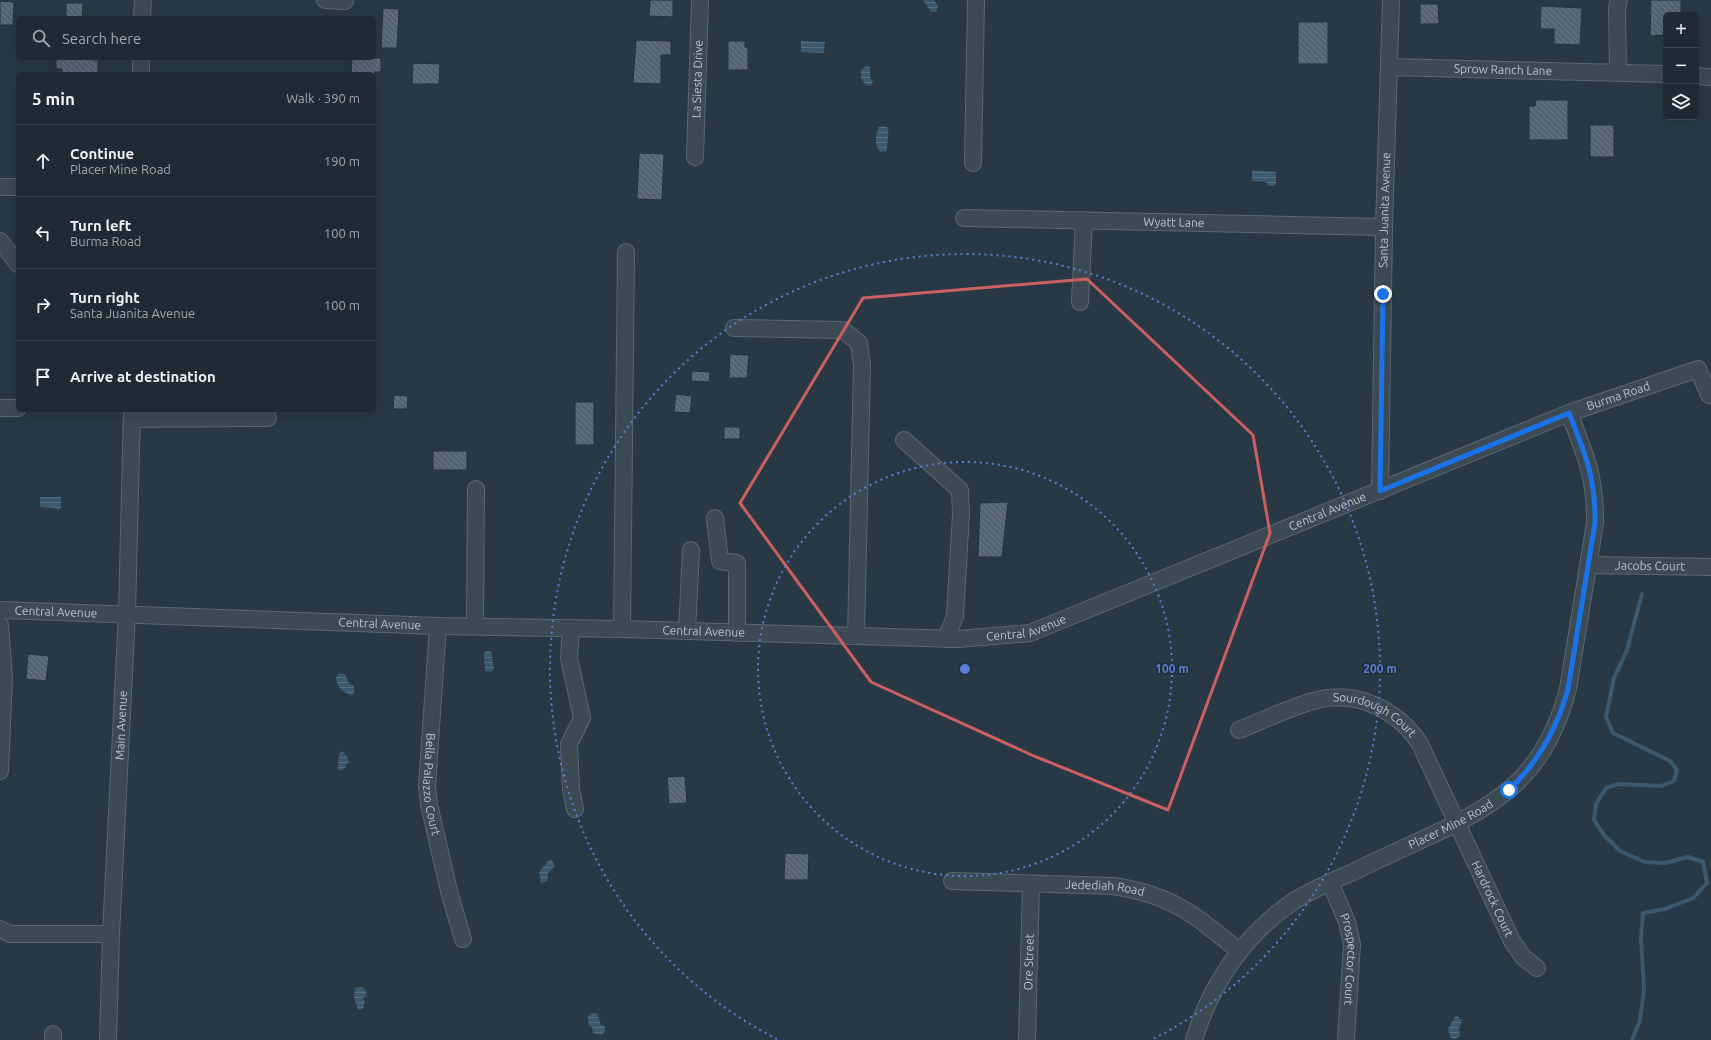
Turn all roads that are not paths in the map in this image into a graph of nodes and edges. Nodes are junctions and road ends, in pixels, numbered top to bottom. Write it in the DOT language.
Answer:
graph roads {
  1 [pos="143,0"];
  2 [pos="325,0"];
  3 [pos="700,0"];
  4 [pos="976,0"];
  5 [pos="1391,0"];
  6 [pos="1620,0"];
  7 [pos="345,1"];
  8 [pos="142,16"];
  9 [pos="141,60"];
  10 [pos="1389,67"];
  11 [pos="141,72"];
  12 [pos="1618,72"];
  13 [pos="1663,74"];
  14 [pos="1699,76"];
  15 [pos="1711,77"];
  16 [pos="695,157"];
  17 [pos="973,163"];
  18 [pos="0,187"];
  19 [pos="16,187"];
  20 [pos="964,218"];
  21 [pos="1084,220"];
  22 [pos="1384,227"];
  23 [pos="0,241"];
  24 [pos="626,252"];
  25 [pos="16,261"];
  26 [pos="1080,302"];
  27 [pos="734,328"];
  28 [pos="1709,396"];
  29 [pos="2,408"];
  30 [pos="16,408"];
  31 [pos="1569,413"];
  32 [pos="132,414"];
  33 [pos="268,418"];
  34 [pos="904,440"];
  35 [pos="476,489"];
  36 [pos="1380,491"];
  37 [pos="715,518"];
  38 [pos="691,550"];
  39 [pos="1589,566"];
  40 [pos="1711,567"];
  41 [pos="0,610"];
  42 [pos="127,613"];
  43 [pos="0,625"];
  44 [pos="438,626"];
  45 [pos="475,626"];
  46 [pos="571,628"];
  47 [pos="622,629"];
  48 [pos="687,631"];
  49 [pos="737,633"];
  50 [pos="856,636"];
  51 [pos="946,639"];
  52 [pos="1239,730"];
  53 [pos="0,770"];
  54 [pos="575,809"];
  55 [pos="1458,823"];
  56 [pos="952,881"];
  57 [pos="1330,882"];
  58 [pos="1031,884"];
  59 [pos="0,929"];
  60 [pos="110,934"];
  61 [pos="463,939"];
  62 [pos="1239,951"];
  63 [pos="1536,968"];
  64 [pos="108,1040"];
  65 [pos="1027,1040"];
  66 [pos="1194,1040"];
  67 [pos="1346,1040"];
  1 -- 8 [label="street"];
  2 -- 7 [label="street"];
  3 -- 16 [label="street, La Siesta Drive"];
  4 -- 17 [label="street"];
  5 -- 10 [label="street, Santa Juanita Avenue"];
  6 -- 12 [label="street"];
  9 -- 11 [label="street"];
  10 -- 12 [label="street, Sprow Ranch Lane"];
  10 -- 22 [label="street, Santa Juanita Avenue"];
  12 -- 13 [label="street, Sprow Ranch Lane"];
  14 -- 15 [label="street"];
  18 -- 19 [label="street"];
  20 -- 21 [label="street, Wyatt Lane"];
  21 -- 22 [label="street, Wyatt Lane"];
  21 -- 26 [label="street"];
  22 -- 36 [label="street, Santa Juanita Avenue"];
  23 -- 25 [label="street"];
  24 -- 47 [label="street"];
  27 -- 50 [label="street"];
  28 -- 31 [label="street, Burma Road"];
  29 -- 30 [label="street"];
  31 -- 36 [label="street, Burma Road"];
  31 -- 39 [label="street, Placer Mine Road"];
  32 -- 33 [label="street"];
  32 -- 42 [label="street, Main Avenue"];
  34 -- 51 [label="street"];
  35 -- 45 [label="street"];
  36 -- 51 [label="street, Central Avenue"];
  37 -- 49 [label="street"];
  38 -- 48 [label="street"];
  39 -- 40 [label="street, Jacobs Court"];
  39 -- 55 [label="street, Placer Mine Road"];
  41 -- 42 [label="street, Central Avenue"];
  42 -- 44 [label="street, Central Avenue"];
  42 -- 60 [label="street, Main Avenue"];
  43 -- 53 [label="street"];
  44 -- 45 [label="street, Central Avenue"];
  44 -- 61 [label="street, Bella Palazzo Court"];
  45 -- 46 [label="street, Central Avenue"];
  46 -- 47 [label="street, Central Avenue"];
  46 -- 54 [label="street"];
  47 -- 48 [label="street, Central Avenue"];
  48 -- 49 [label="street, Central Avenue"];
  49 -- 50 [label="street, Central Avenue"];
  50 -- 51 [label="street, Central Avenue"];
  52 -- 55 [label="street, Sourdough Court"];
  55 -- 57 [label="street, Placer Mine Road"];
  55 -- 63 [label="street, Hardrock Court"];
  56 -- 58 [label="street, Jedediah Road"];
  57 -- 62 [label="street, Placer Mine Road"];
  57 -- 67 [label="street, Prospector Court"];
  58 -- 62 [label="street, Jedediah Road"];
  58 -- 65 [label="street, Ore Street"];
  59 -- 60 [label="street"];
  60 -- 64 [label="street, Main Avenue"];
  62 -- 66 [label="street, Placer Mine Road"];
}
